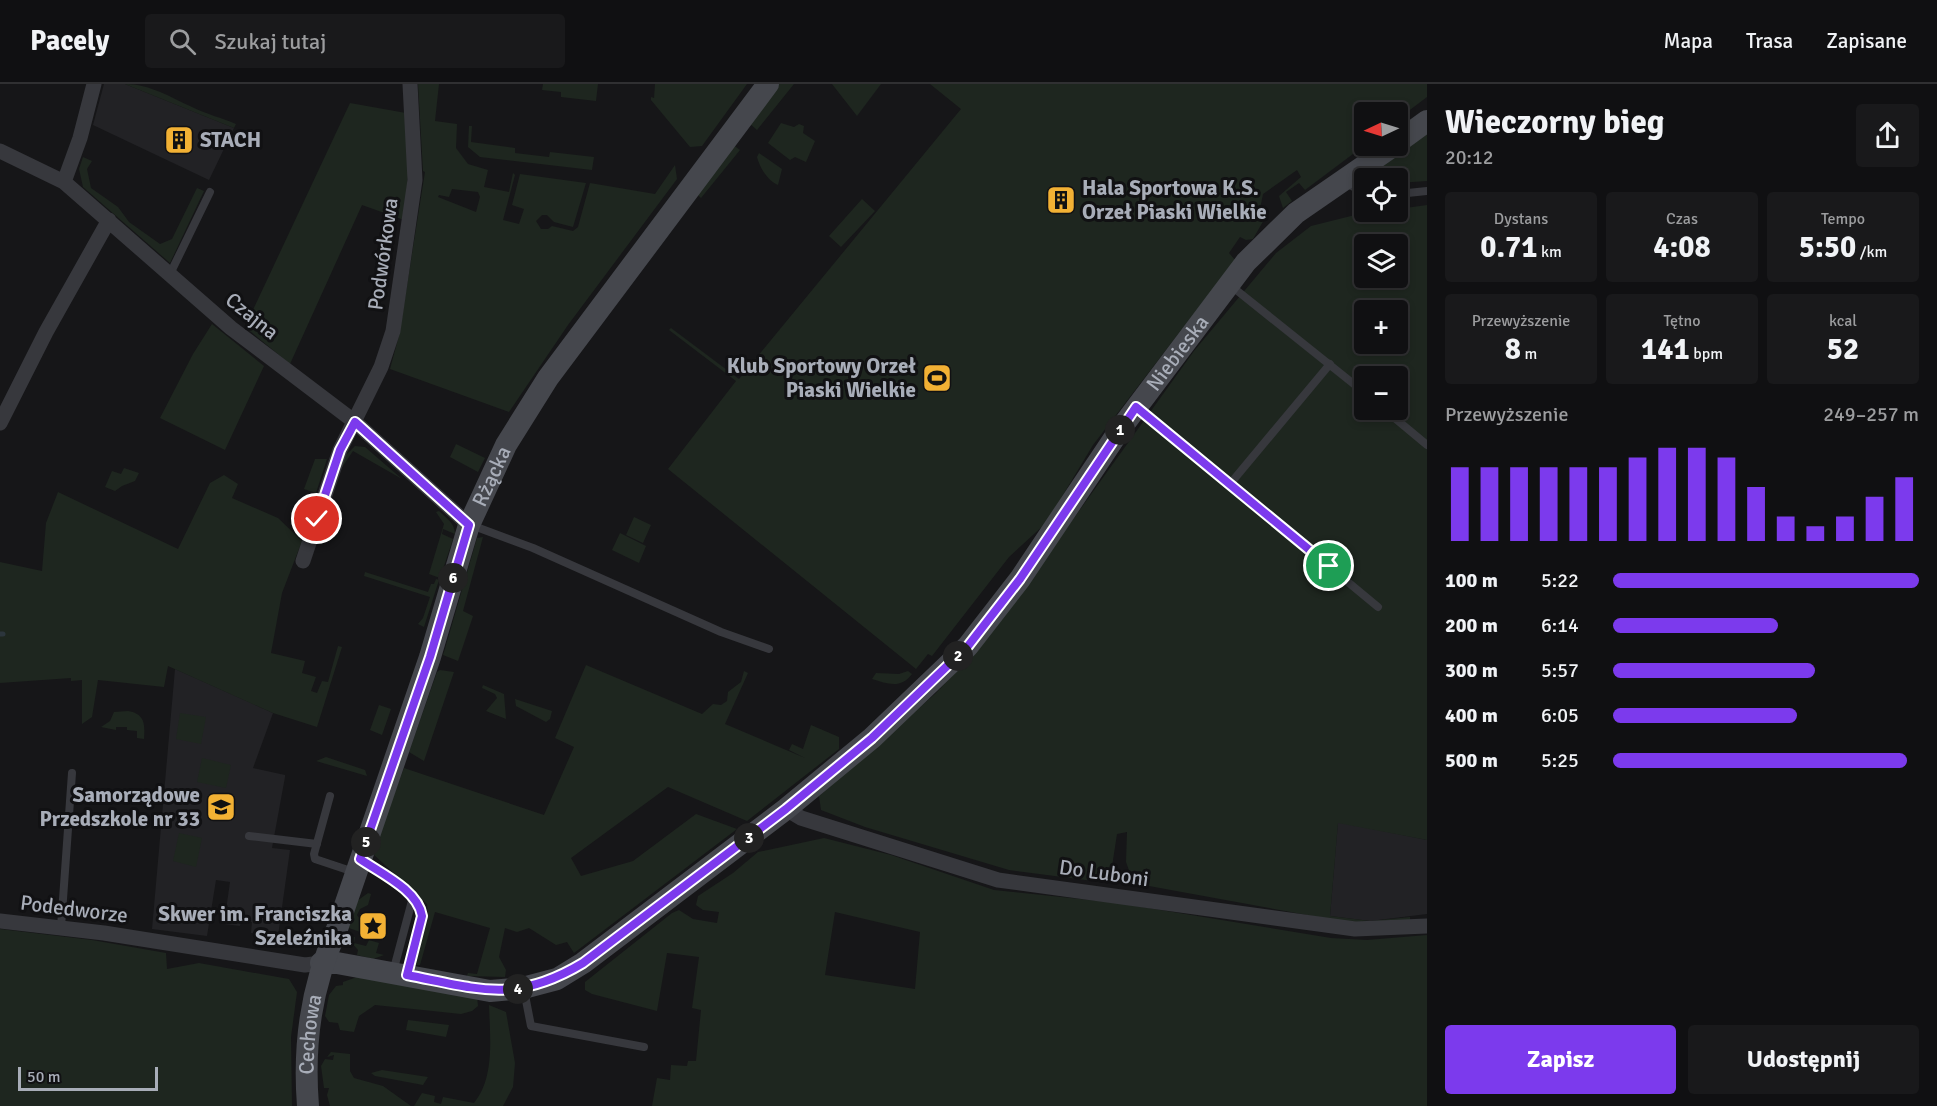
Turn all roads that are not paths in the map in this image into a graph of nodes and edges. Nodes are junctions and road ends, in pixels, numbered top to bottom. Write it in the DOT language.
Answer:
graph roads {
  1 [pos="94,84"];
  2 [pos="410,84"];
  3 [pos="768,84"];
  4 [pos="1427,121"];
  5 [pos="1408,135"];
  6 [pos="0,151"];
  7 [pos="1378,156"];
  8 [pos="1342,181"];
  9 [pos="64,182"];
  10 [pos="1354,187"];
  11 [pos="1427,191"];
  12 [pos="210,192"];
  13 [pos="1408,193"];
  14 [pos="109,220"];
  15 [pos="170,274"];
  16 [pos="1229,284"];
  17 [pos="1330,364"];
  18 [pos="1354,384"];
  19 [pos="1136,407"];
  20 [pos="1,418"];
  21 [pos="1397,420"];
  22 [pos="355,422"];
  23 [pos="1427,445"];
  24 [pos="1230,484"];
  25 [pos="469,525"];
  26 [pos="303,561"];
  27 [pos="1378,607"];
  28 [pos="769,649"];
  29 [pos="72,773"];
  30 [pos="330,796"];
  31 [pos="786,809"];
  32 [pos="249,836"];
  33 [pos="316,844"];
  34 [pos="358,866"];
  35 [pos="412,897"];
  36 [pos="0,921"];
  37 [pos="1427,926"];
  38 [pos="61,927"];
  39 [pos="321,963"];
  40 [pos="400,974"];
  41 [pos="524,988"];
  42 [pos="644,1047"];
  43 [pos="308,1106"];
  1 -- 9 [label="street"];
  2 -- 22 [label="street, Podwórkowa"];
  3 -- 25 [label="street, Rżącka"];
  4 -- 5 [label="street"];
  6 -- 9 [label="street, Czajna"];
  7 -- 8 [label="street, Niebieska"];
  8 -- 10 [label="lane"];
  8 -- 16 [label="street, Niebieska"];
  9 -- 14 [label="street, Czajna"];
  11 -- 13 [label="lane"];
  12 -- 15 [label="lane"];
  14 -- 15 [label="street, Czajna"];
  14 -- 20 [label="street"];
  15 -- 22 [label="street, Czajna"];
  16 -- 17 [label="lane"];
  16 -- 19 [label="street, Niebieska"];
  17 -- 18 [label="lane"];
  17 -- 24 [label="lane"];
  19 -- 24 [label="lane"];
  19 -- 31 [label="street, Niebieska"];
  21 -- 23 [label="lane"];
  22 -- 25 [label="street, Czajna"];
  22 -- 26 [label="street, Podwórkowa"];
  24 -- 27 [label="lane"];
  25 -- 28 [label="lane"];
  25 -- 34 [label="street, Rżącka"];
  29 -- 38 [label="lane"];
  30 -- 33 [label="lane"];
  31 -- 37 [label="street, Do Luboni"];
  31 -- 41 [label="street, Niebieska"];
  32 -- 33 [label="lane"];
  33 -- 34 [label="lane"];
  34 -- 35 [label="lane"];
  34 -- 39 [label="street, Rżącka"];
  35 -- 40 [label="lane"];
  35 -- 40 [label="lane"];
  36 -- 38 [label="street, Podedworze"];
  38 -- 39 [label="street, Podedworze"];
  39 -- 40 [label="street, Niebieska"];
  39 -- 43 [label="street, Cechowa"];
  40 -- 41 [label="street, Niebieska"];
  41 -- 42 [label="lane"];
}
